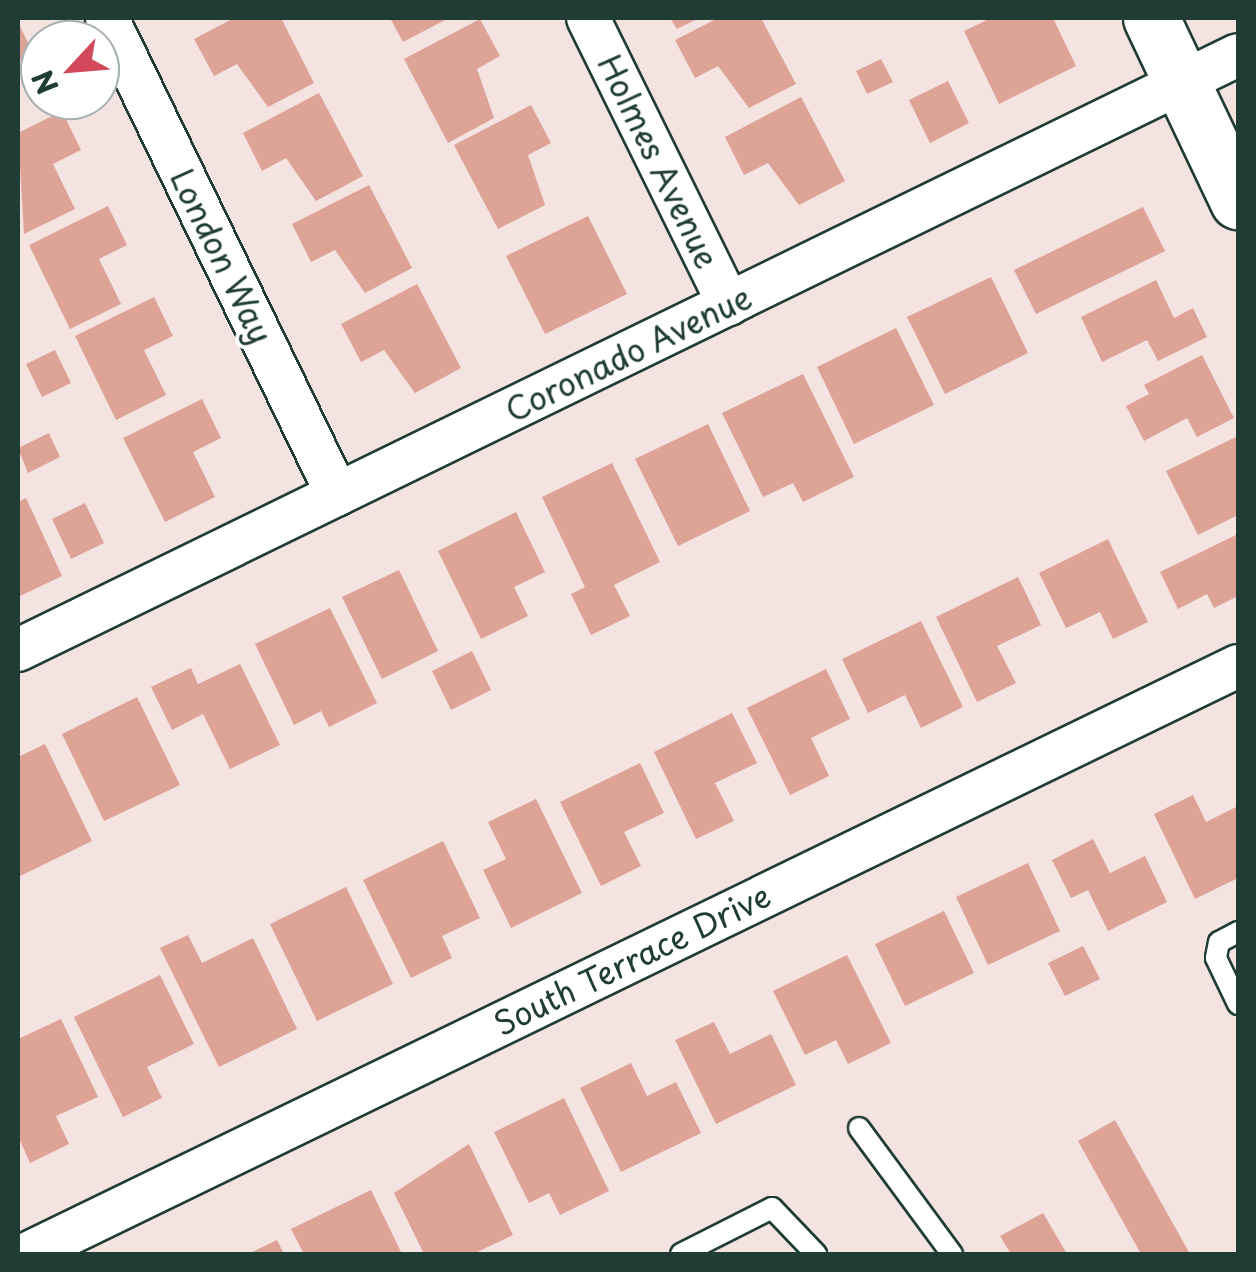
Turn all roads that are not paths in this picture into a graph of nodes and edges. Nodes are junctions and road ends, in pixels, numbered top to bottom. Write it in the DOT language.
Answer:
graph roads {
  1 [pos="107,18"];
  2 [pos="588,18"];
  3 [pos="1151,18"];
  4 [pos="1238,56"];
  5 [pos="1182,83"];
  6 [pos="1238,201"];
  7 [pos="729,304"];
  8 [pos="337,494"];
  9 [pos="18,650"];
  10 [pos="1238,666"];
  11 [pos="1238,932"];
  12 [pos="1238,1004"];
  13 [pos="859,1128"];
  14 [pos="27,1254"];
  15 [pos="681,1254"];
  16 [pos="816,1254"];
  17 [pos="952,1254"];
  1 -- 8 [label="street, London Way"];
  2 -- 7 [label="street, Holmes Avenue"];
  3 -- 5 [label="street"];
  4 -- 5 [label="street, Coronado Avenue"];
  5 -- 6 [label="street"];
  5 -- 7 [label="street, Coronado Avenue"];
  7 -- 8 [label="street, Coronado Avenue"];
  8 -- 9 [label="street, Coronado Avenue"];
  10 -- 14 [label="street, South Terrace Drive"];
  11 -- 12 [label="lane"];
  13 -- 17 [label="lane"];
  15 -- 16 [label="lane"];
}
